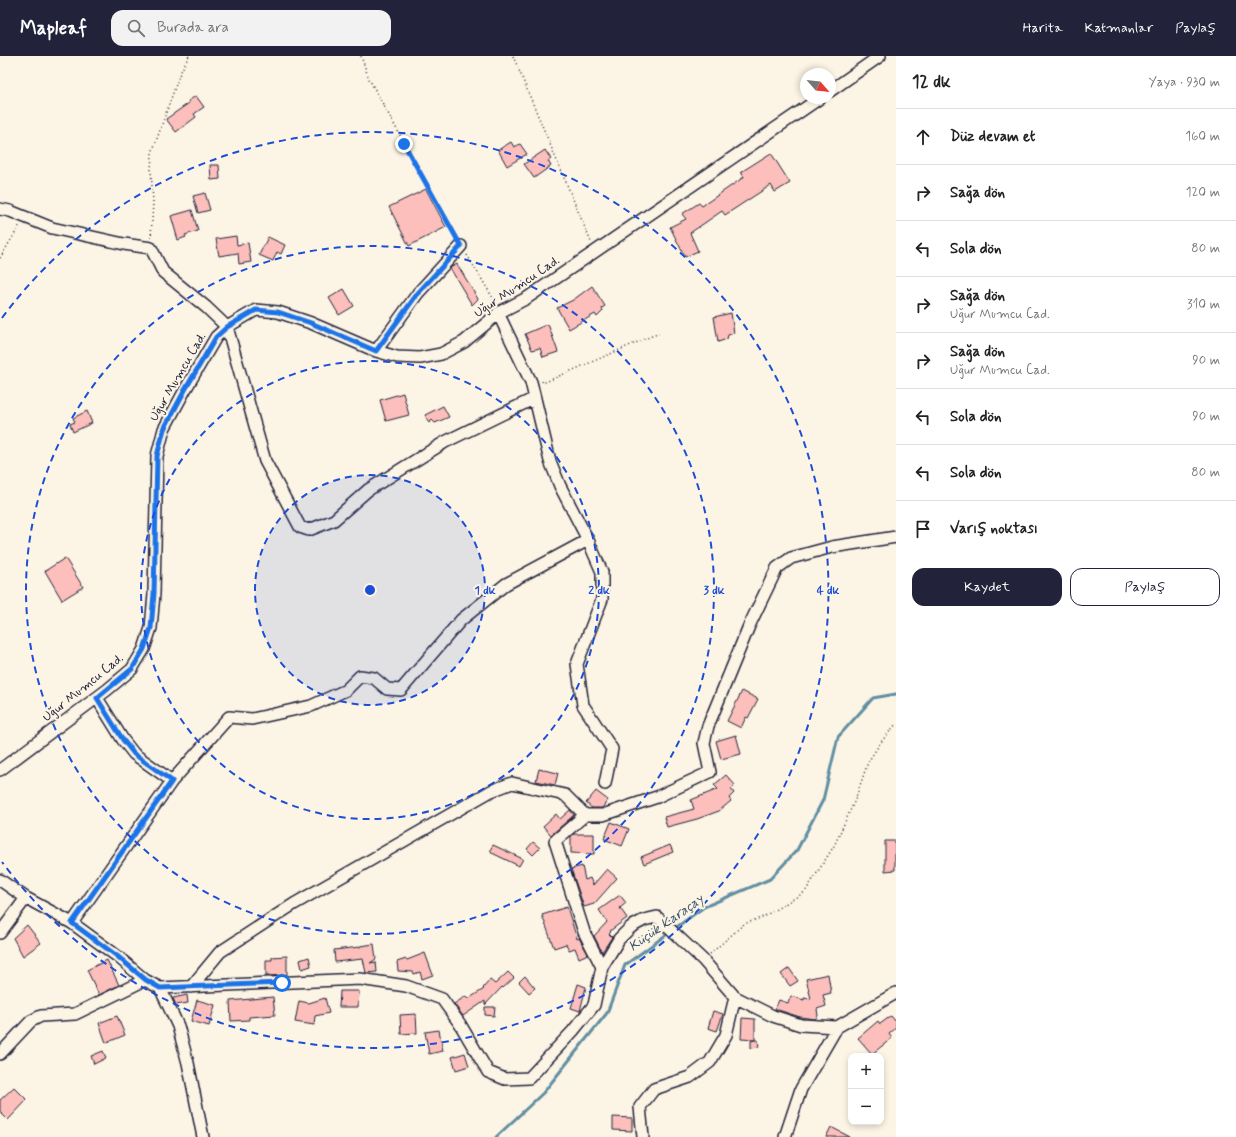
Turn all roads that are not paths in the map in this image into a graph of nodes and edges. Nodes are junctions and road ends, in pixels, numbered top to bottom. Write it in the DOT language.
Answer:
graph roads {
  1 [pos="880,56"];
  2 [pos="836,87"];
  3 [pos="811,104"];
  4 [pos="0,209"];
  5 [pos="461,246"];
  6 [pos="499,313"];
  7 [pos="227,327"];
  8 [pos="376,351"];
  9 [pos="535,398"];
  10 [pos="896,537"];
  11 [pos="588,540"];
  12 [pos="97,698"];
  13 [pos="0,770"];
  14 [pos="172,781"];
  15 [pos="605,784"];
  16 [pos="585,815"];
  17 [pos="0,880"];
  18 [pos="26,898"];
  19 [pos="72,923"];
  20 [pos="0,933"];
  21 [pos="602,967"];
  22 [pos="146,980"];
  23 [pos="191,987"];
  24 [pos="160,988"];
  25 [pos="896,993"];
  26 [pos="735,997"];
  27 [pos="837,1027"];
  28 [pos="0,1054"];
  29 [pos="203,1137"];
  30 [pos="643,1137"];
  31 [pos="785,1137"];
  1 -- 2 [label="street"];
  3 -- 6 [label="street, Uğur Mumcu Cad."];
  4 -- 7 [label="street"];
  5 -- 8 [label="street"];
  6 -- 8 [label="street, Uğur Mumcu Cad."];
  6 -- 9 [label="street"];
  7 -- 8 [label="street, Uğur Mumcu Cad."];
  7 -- 9 [label="street"];
  7 -- 12 [label="street, Uğur Mumcu Cad."];
  9 -- 11 [label="street"];
  10 -- 16 [label="street"];
  11 -- 14 [label="street"];
  11 -- 15 [label="street"];
  12 -- 13 [label="street, Uğur Mumcu Cad."];
  12 -- 14 [label="street"];
  14 -- 19 [label="street"];
  16 -- 21 [label="street"];
  16 -- 23 [label="street"];
  17 -- 18 [label="street"];
  18 -- 19 [label="street"];
  18 -- 20 [label="street"];
  19 -- 22 [label="street"];
  21 -- 23 [label="street"];
  21 -- 26 [label="street"];
  22 -- 24 [label="street"];
  22 -- 28 [label="street"];
  23 -- 24 [label="street"];
  24 -- 29 [label="street"];
  25 -- 27 [label="street"];
  26 -- 27 [label="street"];
  26 -- 30 [label="street"];
  27 -- 31 [label="street"];
}
